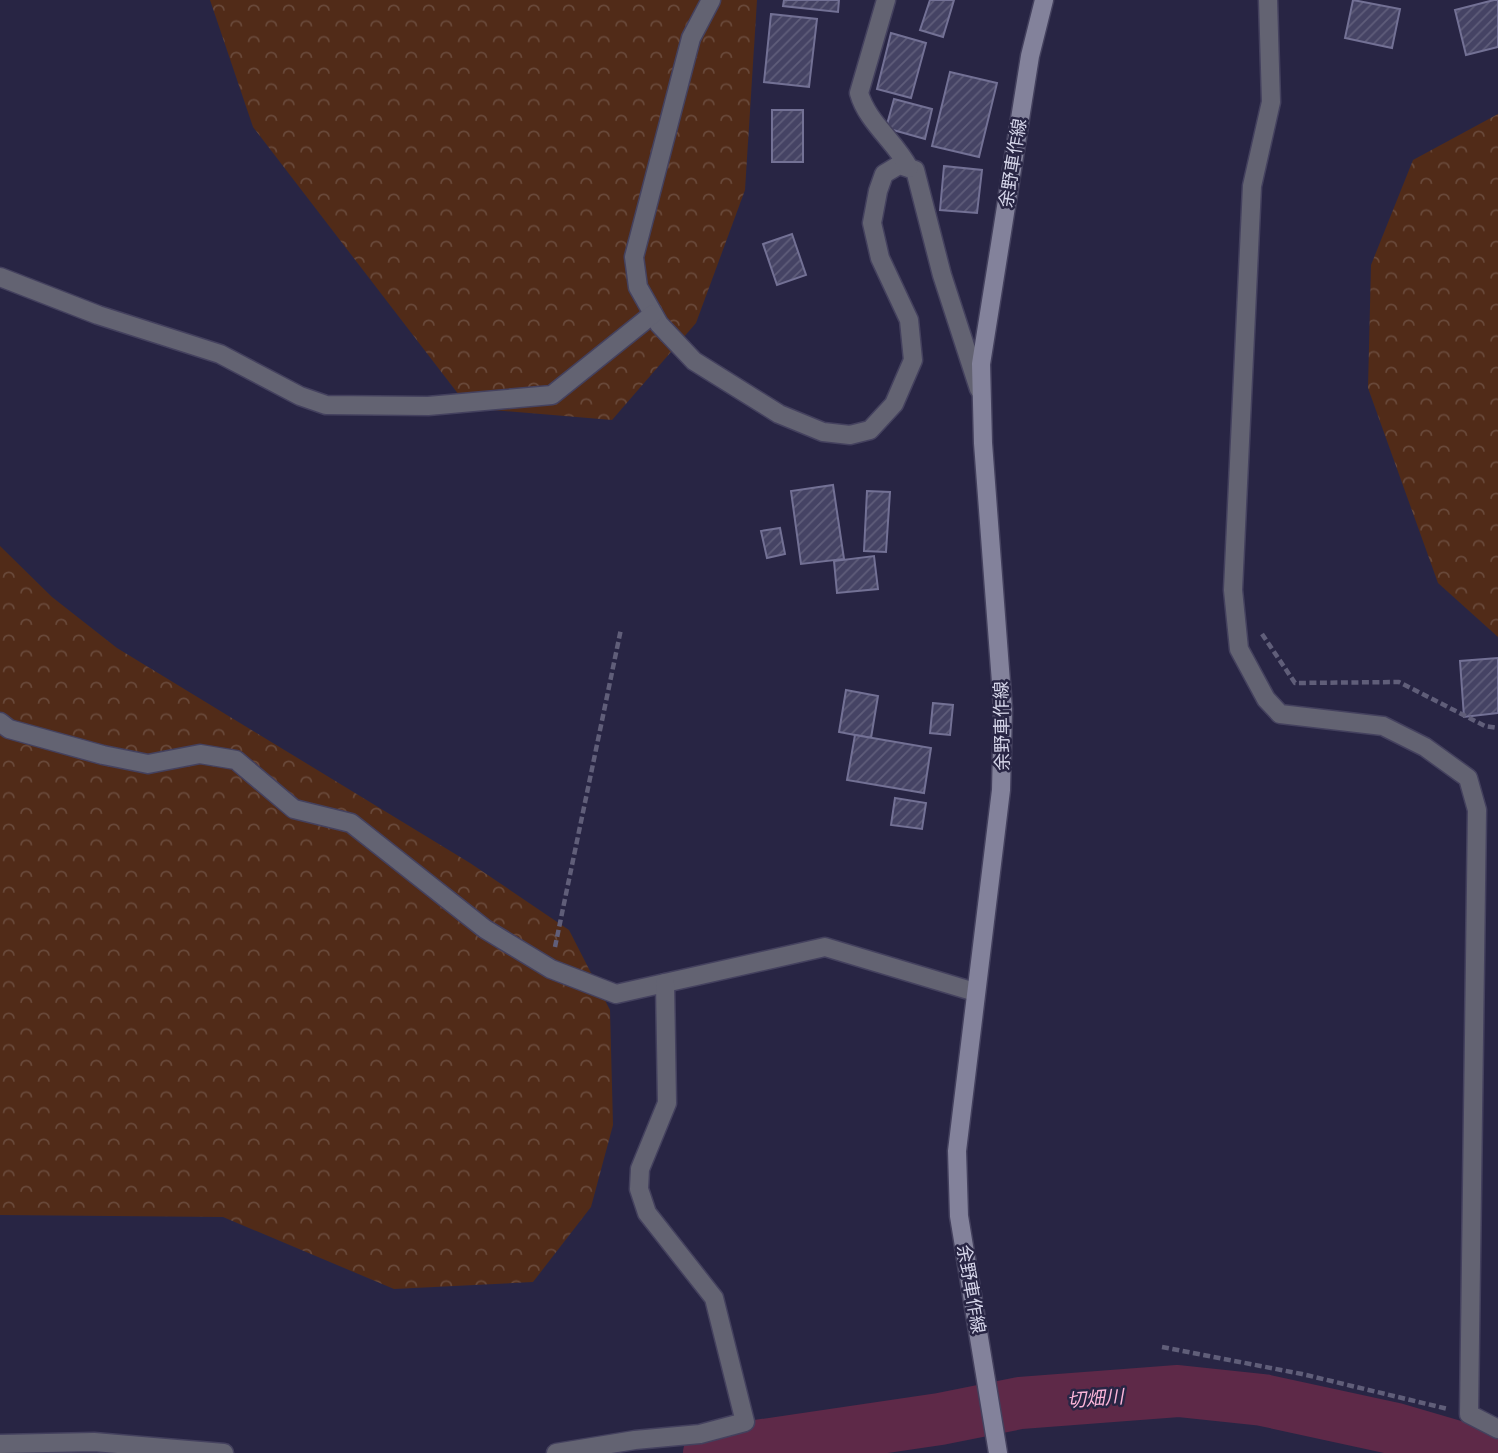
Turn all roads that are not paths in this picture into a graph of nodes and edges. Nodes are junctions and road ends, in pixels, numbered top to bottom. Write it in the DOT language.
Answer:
graph roads {
  1 [pos="710,0"];
  2 [pos="886,0"];
  3 [pos="1044,0"];
  4 [pos="1268,0"];
  5 [pos="909,168"];
  6 [pos="0,277"];
  7 [pos="653,314"];
  8 [pos="982,396"];
  9 [pos="0,722"];
  10 [pos="665,983"];
  11 [pos="975,992"];
  12 [pos="1498,1429"];
  13 [pos="0,1444"];
  14 [pos="224,1453"];
  15 [pos="556,1453"];
  16 [pos="998,1453"];
  1 -- 7 [label="street"];
  2 -- 5 [label="street"];
  3 -- 8 [label="main road, 余野車作線"];
  4 -- 12 [label="street"];
  5 -- 7 [label="street"];
  5 -- 8 [label="street"];
  6 -- 7 [label="street"];
  8 -- 11 [label="main road, 余野車作線"];
  9 -- 10 [label="street"];
  10 -- 11 [label="street"];
  10 -- 15 [label="street"];
  11 -- 16 [label="main road, 余野車作線"];
  13 -- 14 [label="street"];
}
